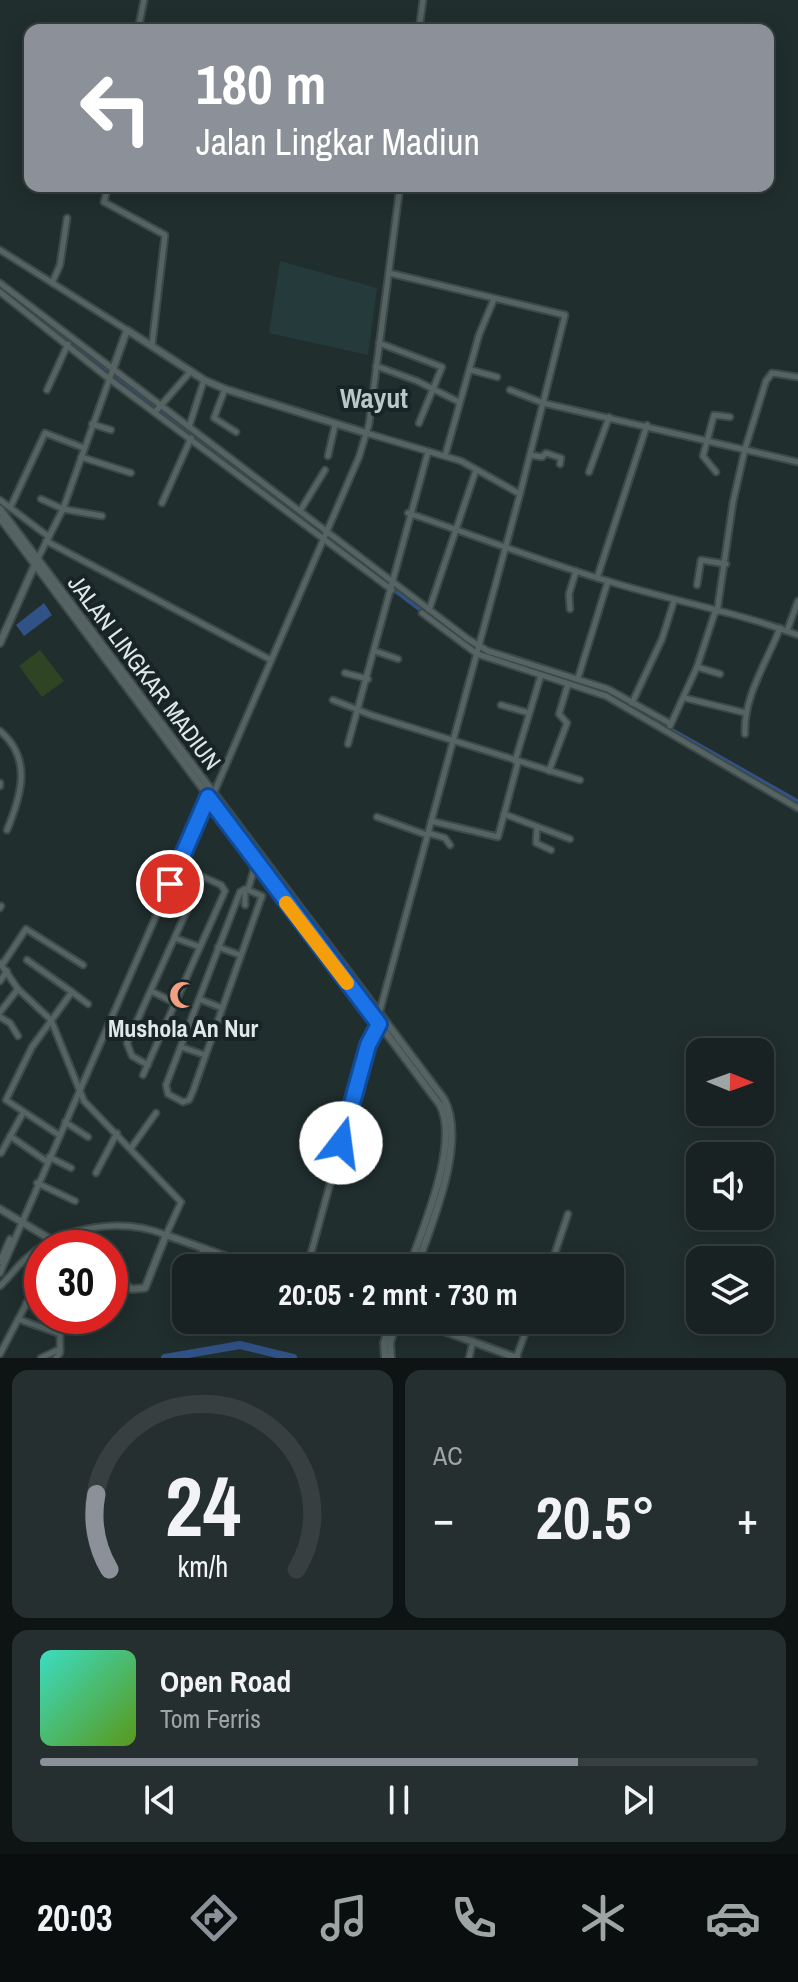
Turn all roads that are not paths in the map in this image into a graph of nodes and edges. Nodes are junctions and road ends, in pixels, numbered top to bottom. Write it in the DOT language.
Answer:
graph roads {
  1 [pos="144,0"];
  2 [pos="423,0"];
  3 [pos="139,24"];
  4 [pos="420,24"];
  5 [pos="106,192"];
  6 [pos="399,192"];
  7 [pos="67,218"];
  8 [pos="0,250"];
  9 [pos="389,273"];
  10 [pos="0,283"];
  11 [pos="52,283"];
  12 [pos="0,292"];
  13 [pos="494,299"];
  14 [pos="127,330"];
  15 [pos="379,343"];
  16 [pos="68,344"];
  17 [pos="152,345"];
  18 [pos="376,366"];
  19 [pos="471,370"];
  20 [pos="191,371"];
  21 [pos="111,373"];
  22 [pos="497,377"];
  23 [pos="798,377"];
  24 [pos="204,380"];
  25 [pos="225,389"];
  26 [pos="47,390"];
  27 [pos="510,390"];
  28 [pos="433,391"];
  29 [pos="459,402"];
  30 [pos="543,403"];
  31 [pos="159,407"];
  32 [pos="609,417"];
  33 [pos="730,417"];
  34 [pos="419,423"];
  35 [pos="92,424"];
  36 [pos="335,425"];
  37 [pos="647,425"];
  38 [pos="189,427"];
  39 [pos="111,430"];
  40 [pos="236,432"];
  41 [pos="366,433"];
  42 [pos="191,438"];
  43 [pos="707,439"];
  44 [pos="84,448"];
  45 [pos="745,449"];
  46 [pos="428,452"];
  47 [pos="530,455"];
  48 [pos="328,456"];
  49 [pos="445,456"];
  50 [pos="81,457"];
  51 [pos="798,462"];
  52 [pos="560,464"];
  53 [pos="325,470"];
  54 [pos="476,470"];
  55 [pos="589,472"];
  56 [pos="716,472"];
  57 [pos="131,473"];
  58 [pos="520,494"];
  59 [pos="41,499"];
  60 [pos="0,500"];
  61 [pos="162,503"];
  62 [pos="11,506"];
  63 [pos="0,509"];
  64 [pos="63,509"];
  65 [pos="300,511"];
  66 [pos="408,513"];
  67 [pos="102,516"];
  68 [pos="0,518"];
  69 [pos="454,529"];
  70 [pos="326,535"];
  71 [pos="47,539"];
  72 [pos="507,548"];
  73 [pos="36,561"];
  74 [pos="726,564"];
  75 [pos="576,571"];
  76 [pos="597,578"];
  77 [pos="608,581"];
  78 [pos="697,585"];
  79 [pos="393,586"];
  80 [pos="674,601"];
  81 [pos="798,601"];
  82 [pos="570,609"];
  83 [pos="426,612"];
  84 [pos="716,612"];
  85 [pos="784,630"];
  86 [pos="798,635"];
  87 [pos="0,643"];
  88 [pos="478,650"];
  89 [pos="375,651"];
  90 [pos="398,659"];
  91 [pos="271,660"];
  92 [pos="697,667"];
  93 [pos="345,673"];
  94 [pos="720,674"];
  95 [pos="541,675"];
  96 [pos="578,678"];
  97 [pos="368,679"];
  98 [pos="568,684"];
  99 [pos="684,698"];
  100 [pos="333,700"];
  101 [pos="501,705"];
  102 [pos="631,706"];
  103 [pos="359,709"];
  104 [pos="529,713"];
  105 [pos="746,713"];
  106 [pos="669,728"];
  107 [pos="0,731"];
  108 [pos="745,734"];
  109 [pos="453,741"];
  110 [pos="348,744"];
  111 [pos="516,762"];
  112 [pos="549,771"];
  113 [pos="580,780"];
  114 [pos="211,796"];
  115 [pos="798,808"];
  116 [pos="504,814"];
  117 [pos="377,817"];
  118 [pos="431,821"];
  119 [pos="537,827"];
  120 [pos="7,830"];
  121 [pos="427,834"];
  122 [pos="570,839"];
  123 [pos="450,845"];
  124 [pos="551,850"];
  125 [pos="256,862"];
  126 [pos="179,866"];
  127 [pos="202,877"];
  128 [pos="248,890"];
  129 [pos="237,901"];
  130 [pos="245,905"];
  131 [pos="257,910"];
  132 [pos="175,938"];
  133 [pos="200,947"];
  134 [pos="218,947"];
  135 [pos="327,952"];
  136 [pos="240,955"];
  137 [pos="27,960"];
  138 [pos="1,964"];
  139 [pos="83,965"];
  140 [pos="7,971"];
  141 [pos="0,981"];
  142 [pos="18,989"];
  143 [pos="151,991"];
  144 [pos="72,992"];
  145 [pos="199,999"];
  146 [pos="175,1003"];
  147 [pos="88,1004"];
  148 [pos="222,1008"];
  149 [pos="379,1014"];
  150 [pos="0,1015"];
  151 [pos="51,1020"];
  152 [pos="379,1024"];
  153 [pos="18,1036"];
  154 [pos="181,1047"];
  155 [pos="205,1055"];
  156 [pos="148,1065"];
  157 [pos="143,1075"];
  158 [pos="80,1091"];
  159 [pos="23,1113"];
  160 [pos="156,1113"];
  161 [pos="65,1122"];
  162 [pos="117,1133"];
  163 [pos="59,1135"];
  164 [pos="10,1136"];
  165 [pos="88,1137"];
  166 [pos="131,1148"];
  167 [pos="1,1153"];
  168 [pos="48,1159"];
  169 [pos="71,1168"];
  170 [pos="96,1173"];
  171 [pos="37,1183"];
  172 [pos="75,1201"];
  173 [pos="0,1209"];
  174 [pos="568,1214"];
  175 [pos="20,1221"];
  176 [pos="35,1230"];
  177 [pos="86,1230"];
  178 [pos="166,1235"];
  179 [pos="203,1248"];
  180 [pos="202,1254"];
  181 [pos="220,1254"];
  182 [pos="311,1254"];
  183 [pos="413,1254"];
  184 [pos="420,1254"];
  185 [pos="555,1254"];
  186 [pos="1,1261"];
  187 [pos="24,1261"];
  188 [pos="0,1273"];
  189 [pos="0,1287"];
  190 [pos="128,1287"];
  191 [pos="24,1307"];
  192 [pos="18,1319"];
  193 [pos="388,1334"];
  194 [pos="392,1334"];
  195 [pos="453,1334"];
  196 [pos="525,1334"];
  197 [pos="473,1341"];
  198 [pos="60,1349"];
  199 [pos="0,1354"];
  200 [pos="41,1358"];
  201 [pos="56,1358"];
  202 [pos="385,1358"];
  203 [pos="391,1358"];
  204 [pos="469,1358"];
  205 [pos="516,1358"];
  1 -- 3 [label="street"];
  2 -- 4 [label="street"];
  5 -- 17 [label="street"];
  6 -- 9 [label="street"];
  7 -- 11 [label="street"];
  8 -- 11 [label="street"];
  9 -- 13 [label="street"];
  9 -- 15 [label="street"];
  10 -- 21 [label="street"];
  11 -- 14 [label="street"];
  12 -- 16 [label="street"];
  13 -- 19 [label="street"];
  13 -- 30 [label="street"];
  14 -- 17 [label="main road"];
  14 -- 21 [label="main road"];
  15 -- 18 [label="street"];
  15 -- 28 [label="street"];
  16 -- 21 [label="street"];
  16 -- 26 [label="street"];
  17 -- 20 [label="main road"];
  18 -- 28 [label="street"];
  18 -- 41 [label="street"];
  19 -- 22 [label="street"];
  19 -- 29 [label="street"];
  20 -- 24 [label="main road"];
  20 -- 31 [label="street"];
  21 -- 31 [label="street"];
  21 -- 31 [label="street"];
  21 -- 35 [label="street"];
  23 -- 45 [label="street"];
  24 -- 25 [label="main road"];
  24 -- 38 [label="street"];
  25 -- 36 [label="main road"];
  25 -- 40 [label="street"];
  27 -- 30 [label="street"];
  28 -- 29 [label="street"];
  28 -- 34 [label="street"];
  29 -- 49 [label="street"];
  30 -- 32 [label="street"];
  30 -- 47 [label="street"];
  31 -- 38 [label="street"];
  31 -- 42 [label="street"];
  32 -- 37 [label="street"];
  32 -- 55 [label="street"];
  33 -- 43 [label="street"];
  35 -- 39 [label="street"];
  35 -- 44 [label="street"];
  36 -- 41 [label="main road"];
  36 -- 48 [label="street"];
  37 -- 43 [label="street"];
  37 -- 76 [label="street"];
  38 -- 65 [label="street"];
  41 -- 46 [label="street"];
  41 -- 70 [label="street"];
  42 -- 61 [label="street"];
  42 -- 70 [label="street"];
  43 -- 45 [label="street"];
  43 -- 56 [label="street"];
  44 -- 50 [label="street"];
  44 -- 62 [label="street"];
  45 -- 51 [label="street"];
  45 -- 74 [label="street"];
  46 -- 49 [label="street"];
  46 -- 66 [label="street"];
  47 -- 52 [label="street"];
  47 -- 58 [label="street"];
  49 -- 54 [label="street"];
  50 -- 57 [label="street"];
  50 -- 64 [label="street"];
  53 -- 65 [label="street"];
  54 -- 58 [label="street"];
  54 -- 69 [label="street"];
  58 -- 72 [label="street"];
  59 -- 64 [label="street"];
  60 -- 62 [label="street"];
  62 -- 71 [label="street"];
  63 -- 73 [label="main road, JALAN LINGKAR MADIUN"];
  64 -- 67 [label="street"];
  64 -- 71 [label="street"];
  65 -- 70 [label="street"];
  66 -- 69 [label="street"];
  66 -- 79 [label="street"];
  68 -- 73 [label="main road, JALAN LINGKAR MADIUN"];
  69 -- 72 [label="street"];
  69 -- 83 [label="street"];
  70 -- 79 [label="street"];
  70 -- 91 [label="street"];
  71 -- 73 [label="street"];
  71 -- 91 [label="street"];
  72 -- 75 [label="street"];
  72 -- 88 [label="street"];
  73 -- 87 [label="main road"];
  73 -- 114 [label="main road, JALAN LINGKAR MADIUN"];
  74 -- 78 [label="street"];
  74 -- 84 [label="street"];
  75 -- 76 [label="street"];
  75 -- 82 [label="street"];
  76 -- 77 [label="street"];
  77 -- 80 [label="street"];
  77 -- 96 [label="street"];
  79 -- 83 [label="street"];
  79 -- 89 [label="street"];
  80 -- 84 [label="street"];
  80 -- 102 [label="street"];
  81 -- 85 [label="street"];
  83 -- 88 [label="street"];
  84 -- 85 [label="street"];
  84 -- 92 [label="street"];
  85 -- 86 [label="street"];
  85 -- 105 [label="street"];
  88 -- 95 [label="street"];
  88 -- 96 [label="street"];
  88 -- 109 [label="street"];
  89 -- 90 [label="street"];
  89 -- 97 [label="street"];
  91 -- 114 [label="street"];
  92 -- 94 [label="street"];
  92 -- 99 [label="street"];
  93 -- 97 [label="street"];
  95 -- 98 [label="street"];
  95 -- 104 [label="street"];
  96 -- 102 [label="street"];
  97 -- 103 [label="street"];
  98 -- 102 [label="street"];
  98 -- 112 [label="street"];
  99 -- 105 [label="street"];
  99 -- 106 [label="street"];
  100 -- 103 [label="street"];
  101 -- 104 [label="street"];
  102 -- 106 [label="street"];
  103 -- 109 [label="street"];
  103 -- 110 [label="street"];
  104 -- 111 [label="street"];
  105 -- 108 [label="street"];
  106 -- 115 [label="street"];
  107 -- 120 [label="street"];
  109 -- 111 [label="street"];
  109 -- 118 [label="street"];
  111 -- 112 [label="street"];
  111 -- 116 [label="street"];
  112 -- 113 [label="street"];
  114 -- 125 [label="main road, JALAN LINGKAR MADIUN"];
  114 -- 126 [label="street"];
  114 -- 135 [label="main road, JALAN LINGKAR MADIUN"];
  116 -- 118 [label="street"];
  116 -- 119 [label="street"];
  117 -- 121 [label="street"];
  118 -- 121 [label="street"];
  119 -- 122 [label="street"];
  119 -- 124 [label="street"];
  121 -- 123 [label="street"];
  121 -- 149 [label="street"];
  125 -- 128 [label="street"];
  125 -- 135 [label="main road, JALAN LINGKAR MADIUN"];
  126 -- 127 [label="street"];
  126 -- 158 [label="street"];
  127 -- 132 [label="street"];
  127 -- 133 [label="street"];
  128 -- 129 [label="street"];
  128 -- 130 [label="street"];
  128 -- 131 [label="street"];
  129 -- 130 [label="street"];
  129 -- 134 [label="street"];
  130 -- 131 [label="street"];
  131 -- 136 [label="street"];
  132 -- 133 [label="street"];
  132 -- 143 [label="street"];
  133 -- 146 [label="street"];
  134 -- 136 [label="street"];
  134 -- 145 [label="street"];
  135 -- 149 [label="main road, JALAN LINGKAR MADIUN"];
  135 -- 152 [label="main road, JALAN LINGKAR MADIUN"];
  136 -- 148 [label="street"];
  137 -- 144 [label="street"];
  138 -- 139 [label="street"];
  138 -- 140 [label="street"];
  140 -- 141 [label="street"];
  140 -- 142 [label="street"];
  142 -- 150 [label="street"];
  142 -- 151 [label="street"];
  143 -- 146 [label="street"];
  143 -- 156 [label="street"];
  144 -- 147 [label="street"];
  144 -- 151 [label="street"];
  145 -- 148 [label="street"];
  145 -- 154 [label="street"];
  146 -- 156 [label="street"];
  148 -- 155 [label="street"];
  149 -- 184 [label="main road, JALAN LINGKAR MADIUN"];
  150 -- 153 [label="street"];
  151 -- 158 [label="street"];
  151 -- 159 [label="street"];
  152 -- 182 [label="street"];
  152 -- 183 [label="main road, JALAN LINGKAR MADIUN"];
  154 -- 155 [label="street"];
  154 -- 155 [label="street"];
  156 -- 157 [label="street"];
  158 -- 161 [label="street"];
  158 -- 162 [label="street"];
  159 -- 163 [label="street"];
  159 -- 164 [label="street"];
  160 -- 166 [label="street"];
  161 -- 163 [label="street"];
  161 -- 165 [label="street"];
  162 -- 166 [label="street"];
  162 -- 170 [label="street"];
  163 -- 168 [label="street"];
  164 -- 167 [label="street"];
  164 -- 168 [label="street"];
  166 -- 178 [label="street"];
  168 -- 169 [label="street"];
  168 -- 171 [label="street"];
  171 -- 172 [label="street"];
  171 -- 175 [label="street"];
  173 -- 175 [label="main road"];
  174 -- 185 [label="street"];
  175 -- 176 [label="main road"];
  175 -- 186 [label="street"];
  177 -- 178 [label="street"];
  178 -- 179 [label="main road"];
  178 -- 190 [label="main road"];
  179 -- 180 [label="street"];
  179 -- 181 [label="main road"];
  186 -- 188 [label="street"];
  187 -- 189 [label="street"];
  191 -- 192 [label="street"];
  192 -- 198 [label="street"];
  192 -- 199 [label="street"];
  193 -- 202 [label="main road"];
  194 -- 203 [label="main road"];
  195 -- 197 [label="main road"];
  196 -- 205 [label="street"];
  197 -- 204 [label="street"];
  197 -- 205 [label="main road"];
  198 -- 200 [label="street"];
  198 -- 201 [label="street"];
}
